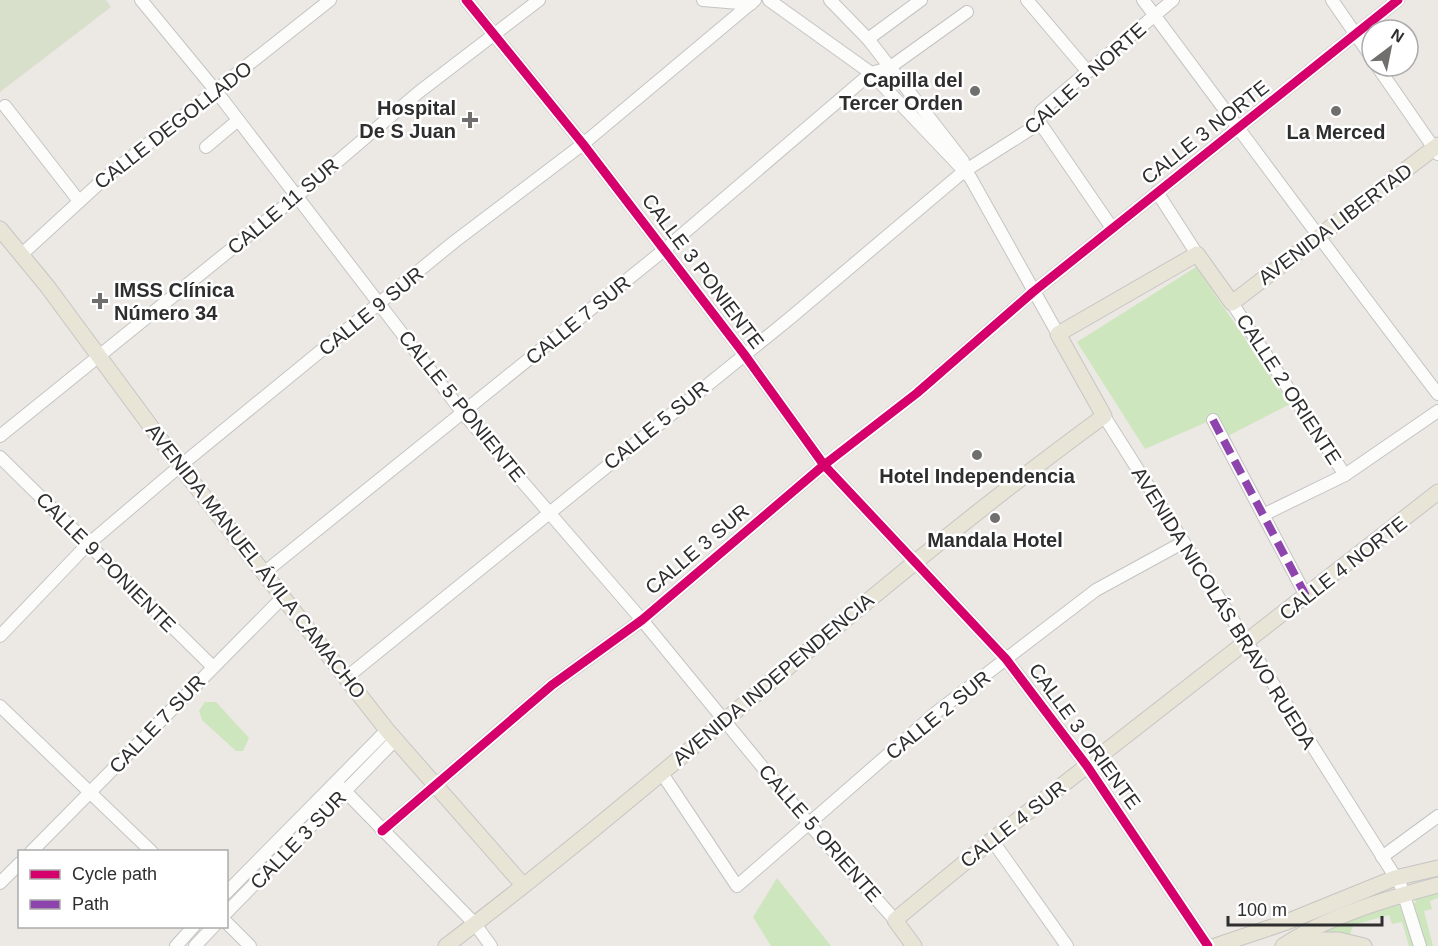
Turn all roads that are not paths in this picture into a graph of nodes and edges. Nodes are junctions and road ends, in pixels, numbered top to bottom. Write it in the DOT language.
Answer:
graph roads {
  1 [pos="141,0"];
  2 [pos="330,0"];
  3 [pos="466,0"];
  4 [pos="539,0"];
  5 [pos="703,0"];
  6 [pos="769,0"];
  7 [pos="830,0"];
  8 [pos="921,0"];
  9 [pos="1027,0"];
  10 [pos="1143,0"];
  11 [pos="1173,0"];
  12 [pos="1332,0"];
  13 [pos="1398,0"];
  14 [pos="753,2"];
  15 [pos="967,12"];
  16 [pos="1154,15"];
  17 [pos="1355,33"];
  18 [pos="495,34"];
  19 [pos="868,39"];
  20 [pos="1360,40"];
  21 [pos="889,68"];
  22 [pos="1088,72"];
  23 [pos="871,74"];
  24 [pos="1386,78"];
  25 [pos="216,91"];
  26 [pos="5,106"];
  27 [pos="237,121"];
  28 [pos="1040,123"];
  29 [pos="1241,129"];
  30 [pos="583,144"];
  31 [pos="206,147"];
  32 [pos="1437,149"];
  33 [pos="967,173"];
  34 [pos="1158,192"];
  35 [pos="297,196"];
  36 [pos="79,201"];
  37 [pos="1113,228"];
  38 [pos="0,229"];
  39 [pos="1319,239"];
  40 [pos="664,250"];
  41 [pos="1197,254"];
  42 [pos="21,255"];
  43 [pos="1033,292"];
  44 [pos="1232,303"];
  45 [pos="381,304"];
  46 [pos="1058,334"];
  47 [pos="744,354"];
  48 [pos="99,357"];
  49 [pos="1438,394"];
  50 [pos="1438,411"];
  51 [pos="463,413"];
  52 [pos="1104,417"];
  53 [pos="1213,420"];
  54 [pos="0,436"];
  55 [pos="0,456"];
  56 [pos="824,465"];
  57 [pos="180,466"];
  58 [pos="1345,475"];
  59 [pos="1438,492"];
  60 [pos="549,512"];
  61 [pos="1263,515"];
  62 [pos="1182,543"];
  63 [pos="87,545"];
  64 [pos="916,561"];
  65 [pos="265,572"];
  66 [pos="284,596"];
  67 [pos="1306,596"];
  68 [pos="642,620"];
  69 [pos="0,636"];
  70 [pos="1247,643"];
  71 [pos="1006,659"];
  72 [pos="213,667"];
  73 [pos="347,677"];
  74 [pos="0,706"];
  75 [pos="724,721"];
  76 [pos="391,735"];
  77 [pos="1087,766"];
  78 [pos="661,772"];
  79 [pos="434,786"];
  80 [pos="341,788"];
  81 [pos="90,792"];
  82 [pos="1438,816"];
  83 [pos="810,825"];
  84 [pos="382,831"];
  85 [pos="992,840"];
  86 [pos="33,850"];
  87 [pos="150,850"];
  88 [pos="1382,856"];
  89 [pos="18,865"];
  90 [pos="1438,868"];
  91 [pos="1395,878"];
  92 [pos="0,883"];
  93 [pos="523,885"];
  94 [pos="1438,885"];
  95 [pos="228,891"];
  96 [pos="1403,894"];
  97 [pos="228,911"];
  98 [pos="895,920"];
  99 [pos="228,924"];
  100 [pos="476,924"];
  101 [pos="193,928"];
  102 [pos="213,928"];
  103 [pos="1287,943"];
  104 [pos="176,946"];
  105 [pos="195,946"];
  106 [pos="250,946"];
  107 [pos="446,946"];
  108 [pos="491,946"];
  109 [pos="914,946"];
  110 [pos="1067,946"];
  111 [pos="1208,946"];
  112 [pos="1215,946"];
  113 [pos="1364,946"];
  114 [pos="1420,946"];
  1 -- 25 [label="street, CALLE 5 PONIENTE"];
  2 -- 25 [label="street, CALLE DEGOLLADO"];
  3 -- 18 [label="street, CALLE 3 PONIENTE"];
  4 -- 18 [label="street, CALLE 11 SUR"];
  5 -- 14 [label="street"];
  6 -- 23 [label="street"];
  7 -- 19 [label="street"];
  8 -- 19 [label="street"];
  9 -- 22 [label="street"];
  10 -- 16 [label="street"];
  11 -- 16 [label="street, CALLE 5 NORTE"];
  12 -- 17 [label="street"];
  13 -- 17 [label="street, CALLE 3 NORTE"];
  14 -- 30 [label="street, CALLE 9 SUR"];
  15 -- 21 [label="street, CALLE 7 SUR"];
  16 -- 22 [label="street, CALLE 5 NORTE"];
  16 -- 29 [label="street"];
  17 -- 20 [label="street"];
  17 -- 29 [label="street, CALLE 3 NORTE"];
  18 -- 30 [label="street, CALLE 3 PONIENTE"];
  18 -- 35 [label="street, CALLE 11 SUR"];
  19 -- 21 [label="street"];
  21 -- 23 [label="street, CALLE 7 SUR"];
  21 -- 33 [label="street"];
  22 -- 28 [label="street, CALLE 5 NORTE"];
  23 -- 33 [label="street"];
  23 -- 40 [label="street, CALLE 7 SUR"];
  24 -- 32 [label="street"];
  25 -- 27 [label="street, CALLE 5 PONIENTE"];
  25 -- 36 [label="street, CALLE DEGOLLADO"];
  26 -- 36 [label="street"];
  27 -- 31 [label="street"];
  27 -- 35 [label="street, CALLE 5 PONIENTE"];
  28 -- 33 [label="street, CALLE 5 NORTE"];
  28 -- 37 [label="street"];
  29 -- 34 [label="street, CALLE 3 NORTE"];
  29 -- 39 [label="street"];
  30 -- 40 [label="street, CALLE 3 PONIENTE"];
  30 -- 45 [label="street, CALLE 9 SUR"];
  32 -- 39 [label="main road, AVENIDA LIBERTAD"];
  33 -- 43 [label="street"];
  33 -- 47 [label="street, CALLE 5 SUR"];
  34 -- 37 [label="street, CALLE 3 NORTE"];
  34 -- 41 [label="street"];
  35 -- 45 [label="street, CALLE 5 PONIENTE"];
  35 -- 48 [label="street, CALLE 11 SUR"];
  36 -- 42 [label="street, CALLE DEGOLLADO"];
  37 -- 43 [label="street, CALLE 3 NORTE"];
  38 -- 42 [label="main road, AVENIDA MANUEL ÁVILA CAMACHO"];
  39 -- 44 [label="main road, AVENIDA LIBERTAD"];
  39 -- 49 [label="street"];
  40 -- 47 [label="street, CALLE 3 PONIENTE"];
  40 -- 51 [label="street, CALLE 7 SUR"];
  41 -- 44 [label="main road"];
  41 -- 46 [label="main road"];
  42 -- 48 [label="main road, AVENIDA MANUEL ÁVILA CAMACHO"];
  43 -- 46 [label="street"];
  43 -- 56 [label="street, CALLE 3 SUR"];
  44 -- 58 [label="street, CALLE 2 ORIENTE"];
  45 -- 51 [label="street, CALLE 5 PONIENTE"];
  45 -- 57 [label="street, CALLE 9 SUR"];
  46 -- 52 [label="main road, AVENIDA NICOLÁS BRAVO RUEDA"];
  47 -- 56 [label="street, CALLE 3 PONIENTE"];
  47 -- 60 [label="street, CALLE 5 SUR"];
  48 -- 54 [label="street, CALLE 11 SUR"];
  48 -- 57 [label="main road, AVENIDA MANUEL ÁVILA CAMACHO"];
  50 -- 58 [label="street"];
  51 -- 60 [label="street, CALLE 5 PONIENTE"];
  51 -- 65 [label="street, CALLE 7 SUR"];
  52 -- 62 [label="street, AVENIDA NICOLÁS BRAVO RUEDA"];
  52 -- 64 [label="main road, AVENIDA INDEPENDENCIA"];
  53 -- 61 [label="street"];
  55 -- 63 [label="street, CALLE 9 PONIENTE"];
  56 -- 64 [label="street, CALLE 3 PONIENTE"];
  56 -- 68 [label="street, CALLE 3 SUR"];
  57 -- 63 [label="street, CALLE 9 SUR"];
  57 -- 65 [label="main road, AVENIDA MANUEL ÁVILA CAMACHO"];
  58 -- 61 [label="street"];
  59 -- 67 [label="main road, CALLE 4 NORTE"];
  60 -- 68 [label="street, CALLE 5 PONIENTE"];
  60 -- 73 [label="street, CALLE 5 SUR"];
  61 -- 67 [label="street"];
  62 -- 70 [label="street, AVENIDA NICOLÁS BRAVO RUEDA"];
  62 -- 71 [label="street, CALLE 2 SUR"];
  63 -- 69 [label="street, CALLE 9 SUR"];
  63 -- 72 [label="street, CALLE 9 PONIENTE"];
  64 -- 71 [label="street, CALLE 3 ORIENTE"];
  64 -- 75 [label="main road, AVENIDA INDEPENDENCIA"];
  65 -- 66 [label="main road, AVENIDA MANUEL ÁVILA CAMACHO"];
  66 -- 72 [label="street, CALLE 7 SUR"];
  66 -- 73 [label="main road, AVENIDA MANUEL ÁVILA CAMACHO"];
  67 -- 70 [label="main road, CALLE 4 NORTE"];
  68 -- 75 [label="street, CALLE 5 PONIENTE"];
  68 -- 79 [label="street, CALLE 3 SUR"];
  70 -- 77 [label="main road, CALLE 4 SUR"];
  70 -- 88 [label="street, AVENIDA NICOLÁS BRAVO RUEDA"];
  71 -- 77 [label="street, CALLE 3 ORIENTE"];
  71 -- 83 [label="street, CALLE 2 SUR"];
  72 -- 81 [label="street, CALLE 7 SUR"];
  73 -- 76 [label="main road, AVENIDA MANUEL ÁVILA CAMACHO"];
  74 -- 81 [label="street"];
  75 -- 78 [label="main road, AVENIDA INDEPENDENCIA"];
  75 -- 83 [label="street, CALLE 5 ORIENTE"];
  76 -- 79 [label="main road, AVENIDA MANUEL ÁVILA CAMACHO"];
  76 -- 80 [label="street, CALLE 3 SUR"];
  77 -- 85 [label="main road, CALLE 4 SUR"];
  77 -- 111 [label="street, CALLE 3 ORIENTE"];
  78 -- 83 [label="street, CALLE 2 SUR"];
  78 -- 93 [label="main road, AVENIDA INDEPENDENCIA"];
  79 -- 84 [label="street, CALLE 3 SUR"];
  79 -- 93 [label="main road, AVENIDA MANUEL ÁVILA CAMACHO"];
  80 -- 84 [label="street"];
  80 -- 95 [label="street, CALLE 3 SUR"];
  80 -- 97 [label="street, CALLE 3 SUR"];
  81 -- 86 [label="street, CALLE 7 SUR"];
  81 -- 87 [label="street"];
  82 -- 88 [label="street"];
  83 -- 98 [label="street, CALLE 5 ORIENTE"];
  84 -- 100 [label="street"];
  85 -- 98 [label="main road, CALLE 4 SUR"];
  85 -- 110 [label="street"];
  88 -- 91 [label="street, AVENIDA NICOLÁS BRAVO RUEDA"];
  89 -- 92 [label="street"];
  90 -- 91 [label="main road"];
  91 -- 96 [label="street, AVENIDA NICOLÁS BRAVO RUEDA"];
  91 -- 112 [label="main road"];
  93 -- 100 [label="main road, AVENIDA INDEPENDENCIA"];
  94 -- 96 [label="main road"];
  96 -- 103 [label="main road"];
  96 -- 114 [label="street, AVENIDA NICOLÁS BRAVO RUEDA"];
  98 -- 109 [label="main road, CALLE 5 ORIENTE"];
  99 -- 106 [label="street"];
  100 -- 107 [label="main road, AVENIDA INDEPENDENCIA"];
  100 -- 108 [label="street"];
  101 -- 104 [label="street"];
  102 -- 105 [label="street"];
  103 -- 113 [label="main road"];
}
